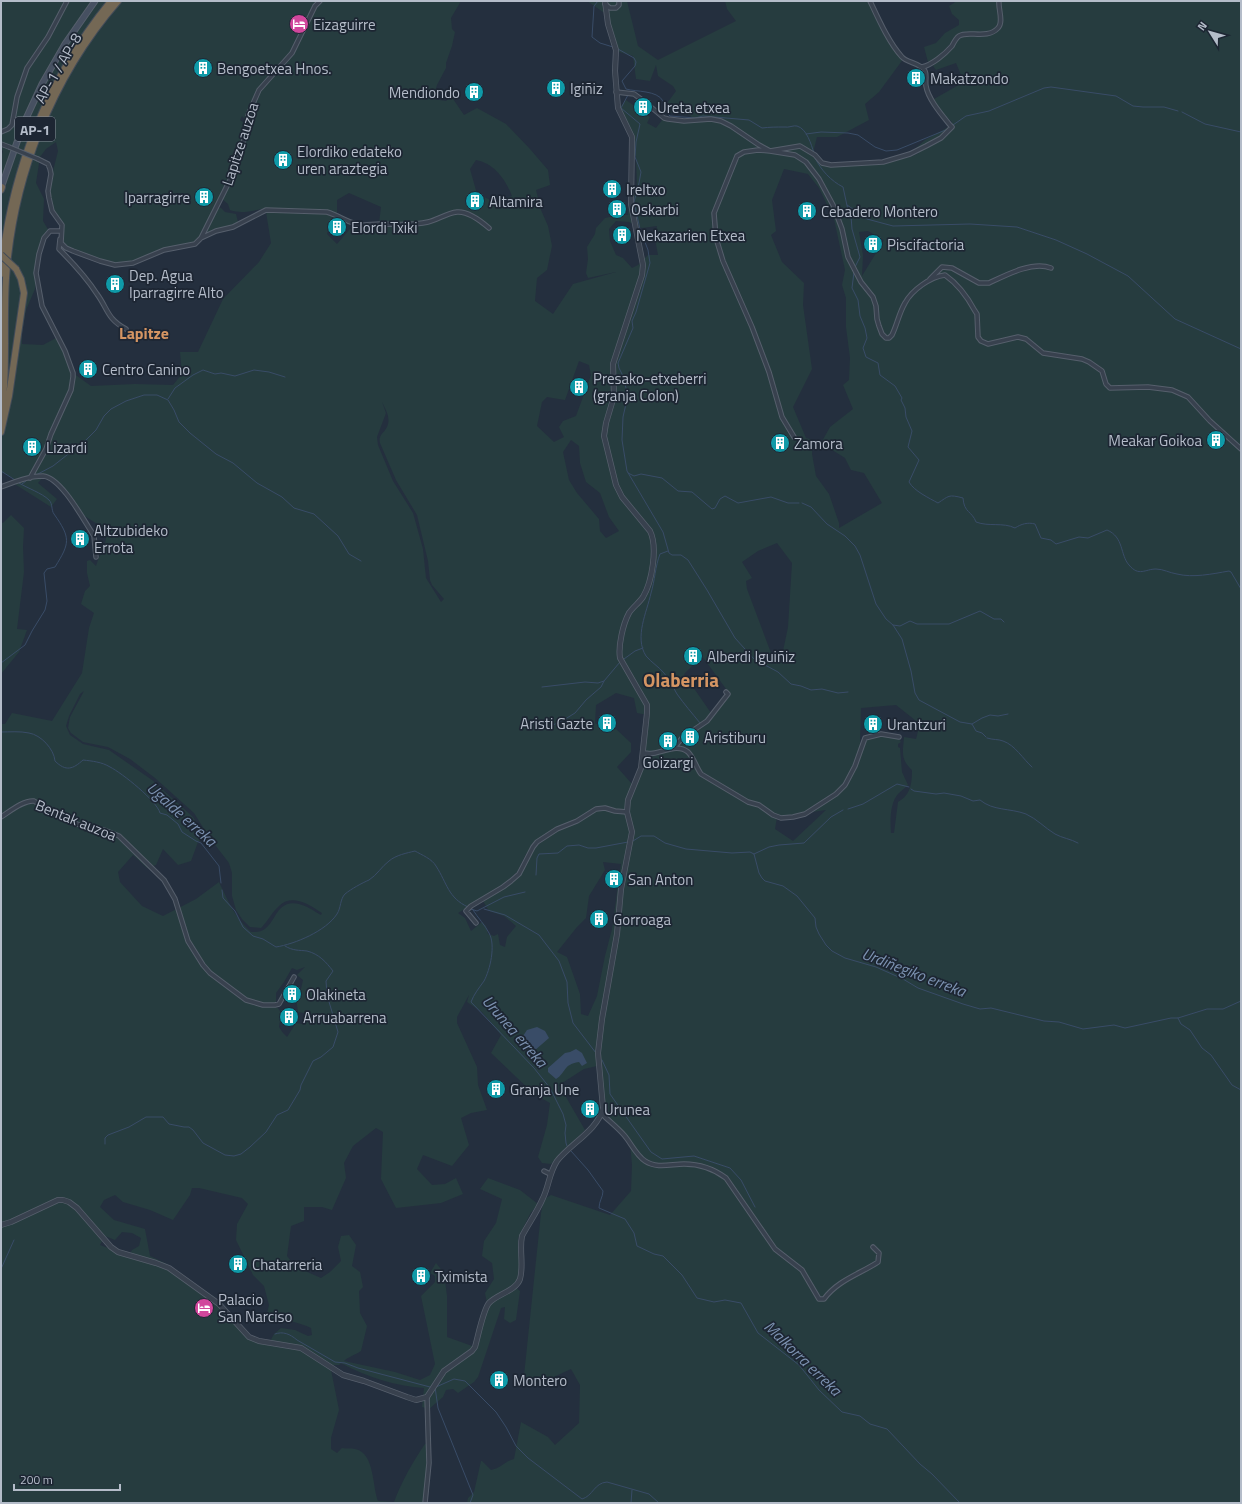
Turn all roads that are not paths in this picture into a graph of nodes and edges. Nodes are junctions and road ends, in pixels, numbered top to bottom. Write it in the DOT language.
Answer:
graph roads {
  1 [pos="67,1"];
  2 [pos="95,1"];
  3 [pos="111,1"];
  4 [pos="118,1"];
  5 [pos="320,1"];
  6 [pos="619,1"];
  7 [pos="870,1"];
  8 [pos="999,1"];
  9 [pos="605,3"];
  10 [pos="922,67"];
  11 [pos="616,92"];
  12 [pos="1,132"];
  13 [pos="1,144"];
  14 [pos="770,151"];
  15 [pos="1,188"];
  16 [pos="489,228"];
  17 [pos="62,231"];
  18 [pos="60,236"];
  19 [pos="201,238"];
  20 [pos="1,255"];
  21 [pos="1052,268"];
  22 [pos="1,274"];
  23 [pos="928,281"];
  24 [pos="126,329"];
  25 [pos="1,415"];
  26 [pos="1,432"];
  27 [pos="794,437"];
  28 [pos="1241,449"];
  29 [pos="30,478"];
  30 [pos="1,487"];
  31 [pos="96,557"];
  32 [pos="726,692"];
  33 [pos="899,737"];
  34 [pos="674,748"];
  35 [pos="643,753"];
  36 [pos="627,812"];
  37 [pos="1,817"];
  38 [pos="476,923"];
  39 [pos="294,977"];
  40 [pos="602,1114"];
  41 [pos="544,1171"];
  42 [pos="550,1174"];
  43 [pos="1,1225"];
  44 [pos="873,1247"];
  45 [pos="427,1397"];
  46 [pos="425,1503"];
  1 -- 12 [label="street"];
  2 -- 15 [label="main road"];
  3 -- 22 [label="highway, AP-1 / AP-8 / AP-1"];
  4 -- 25 [label="highway, AP-1 / AP-8 / AP-1"];
  5 -- 19 [label="street, Lapitze auzoa"];
  6 -- 9 [label="street"];
  7 -- 10 [label="street"];
  8 -- 10 [label="street"];
  9 -- 11 [label="street"];
  10 -- 14 [label="street"];
  11 -- 14 [label="street"];
  11 -- 35 [label="street"];
  13 -- 17 [label="street, bridge"];
  14 -- 23 [label="street"];
  14 -- 27 [label="street"];
  16 -- 19 [label="street"];
  17 -- 18 [label="street"];
  17 -- 29 [label="street"];
  18 -- 19 [label="street"];
  18 -- 24 [label="street"];
  20 -- 26 [label="highway, bridge"];
  21 -- 23 [label="street"];
  23 -- 28 [label="street"];
  29 -- 30 [label="street"];
  29 -- 31 [label="street"];
  32 -- 34 [label="street"];
  33 -- 34 [label="street"];
  34 -- 35 [label="street"];
  35 -- 36 [label="street"];
  36 -- 38 [label="street"];
  36 -- 40 [label="street"];
  37 -- 39 [label="street, Bentak auzoa"];
  40 -- 42 [label="street"];
  40 -- 44 [label="street"];
  41 -- 42 [label="street"];
  42 -- 45 [label="street"];
  43 -- 45 [label="street"];
  45 -- 46 [label="street"];
}
